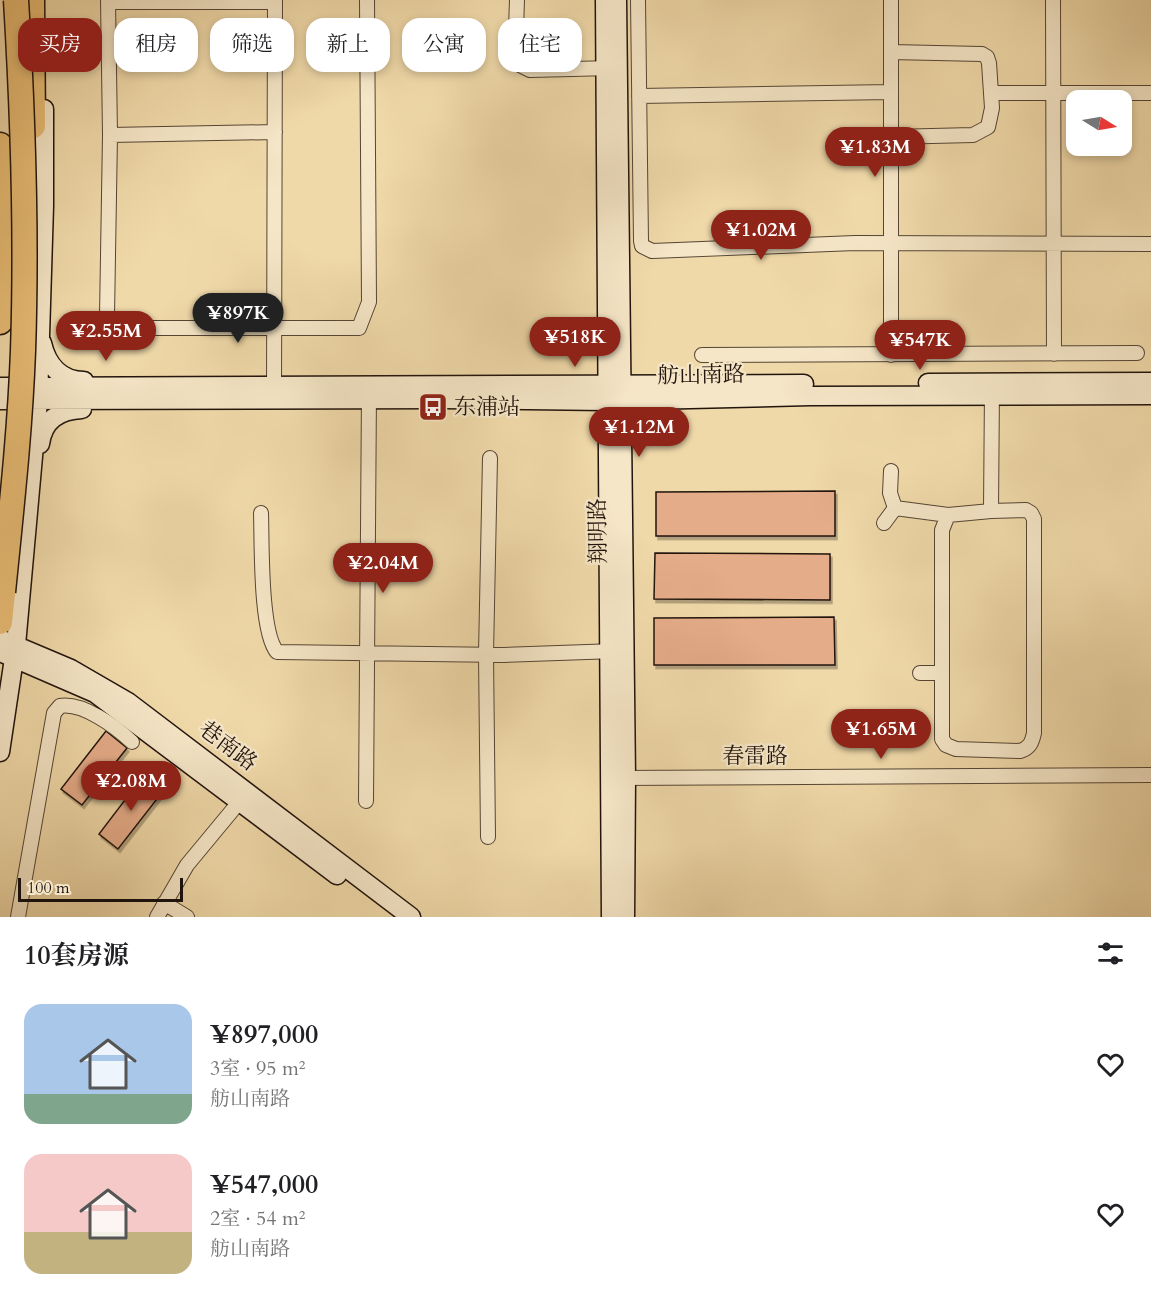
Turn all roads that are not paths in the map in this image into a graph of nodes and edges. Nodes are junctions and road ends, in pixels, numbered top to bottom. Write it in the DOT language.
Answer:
graph roads {
  1 [pos="16,0"];
  2 [pos="34,0"];
  3 [pos="367,0"];
  4 [pos="517,0"];
  5 [pos="605,0"];
  6 [pos="617,0"];
  7 [pos="638,0"];
  8 [pos="891,0"];
  9 [pos="1053,0"];
  10 [pos="108,1"];
  11 [pos="275,1"];
  12 [pos="891,52"];
  13 [pos="612,68"];
  14 [pos="891,92"];
  15 [pos="1054,92"];
  16 [pos="992,93"];
  17 [pos="1151,93"];
  18 [pos="639,96"];
  19 [pos="275,132"];
  20 [pos="110,135"];
  21 [pos="891,137"];
  22 [pos="0,145"];
  23 [pos="890,243"];
  24 [pos="1053,244"];
  25 [pos="1151,244"];
  26 [pos="9,252"];
  27 [pos="0,322"];
  28 [pos="274,328"];
  29 [pos="40,329"];
  30 [pos="1137,353"];
  31 [pos="1054,354"];
  32 [pos="702,355"];
  33 [pos="891,355"];
  34 [pos="1151,382"];
  35 [pos="0,387"];
  36 [pos="992,389"];
  37 [pos="175,393"];
  38 [pos="274,393"];
  39 [pos="369,393"];
  40 [pos="38,394"];
  41 [pos="613,394"];
  42 [pos="1151,395"];
  43 [pos="0,400"];
  44 [pos="490,458"];
  45 [pos="891,471"];
  46 [pos="28,488"];
  47 [pos="896,508"];
  48 [pos="991,511"];
  49 [pos="261,513"];
  50 [pos="948,515"];
  51 [pos="884,523"];
  52 [pos="0,622"];
  53 [pos="8,648"];
  54 [pos="617,651"];
  55 [pos="367,653"];
  56 [pos="486,654"];
  57 [pos="920,673"];
  58 [pos="942,673"];
  59 [pos="132,742"];
  60 [pos="0,752"];
  61 [pos="1151,775"];
  62 [pos="619,778"];
  63 [pos="244,796"];
  64 [pos="366,801"];
  65 [pos="488,837"];
  66 [pos="164,903"];
  67 [pos="18,917"];
  68 [pos="157,917"];
  69 [pos="187,917"];
  70 [pos="391,917"];
  71 [pos="411,917"];
  72 [pos="610,917"];
  73 [pos="625,917"];
  1 -- 26 [label="highway, bridge"];
  2 -- 26 [label="highway, bridge"];
  2 -- 29 [label="street"];
  3 -- 28 [label="street"];
  4 -- 13 [label="street"];
  5 -- 13 [label="street, 翔明路"];
  6 -- 13 [label="street, 翔明路"];
  7 -- 18 [label="street"];
  8 -- 12 [label="street"];
  9 -- 15 [label="street"];
  10 -- 11 [label="street"];
  10 -- 20 [label="street"];
  11 -- 19 [label="street"];
  12 -- 14 [label="street"];
  12 -- 16 [label="street"];
  13 -- 41 [label="street, 翔明路"];
  14 -- 18 [label="street"];
  14 -- 21 [label="street"];
  15 -- 16 [label="street"];
  15 -- 17 [label="street"];
  15 -- 24 [label="street"];
  16 -- 21 [label="street"];
  18 -- 23 [label="street"];
  19 -- 20 [label="street"];
  19 -- 28 [label="street"];
  20 -- 28 [label="street"];
  21 -- 23 [label="street"];
  22 -- 26 [label="highway"];
  23 -- 24 [label="street"];
  23 -- 33 [label="street"];
  24 -- 25 [label="street"];
  24 -- 31 [label="street"];
  26 -- 27 [label="highway"];
  26 -- 52 [label="highway, bridge"];
  28 -- 38 [label="street"];
  29 -- 37 [label="street"];
  29 -- 40 [label="street"];
  30 -- 31 [label="street"];
  31 -- 33 [label="street"];
  32 -- 33 [label="street"];
  34 -- 36 [label="street, 舫山南路"];
  35 -- 40 [label="street, 舫山南路"];
  36 -- 41 [label="street, 舫山南路"];
  36 -- 42 [label="street, 舫山南路"];
  36 -- 48 [label="street"];
  37 -- 38 [label="street, 舫山南路"];
  37 -- 40 [label="street, 舫山南路"];
  37 -- 46 [label="street"];
  38 -- 39 [label="street, 舫山南路"];
  39 -- 41 [label="street, 舫山南路"];
  39 -- 55 [label="street"];
  40 -- 43 [label="street, 舫山南路"];
  40 -- 46 [label="street"];
  41 -- 54 [label="street, 翔明路"];
  44 -- 56 [label="street"];
  45 -- 47 [label="street"];
  46 -- 53 [label="street"];
  47 -- 50 [label="street"];
  47 -- 51 [label="street"];
  48 -- 50 [label="street"];
  48 -- 58 [label="street"];
  49 -- 55 [label="street"];
  50 -- 58 [label="street"];
  53 -- 60 [label="street"];
  53 -- 63 [label="street, 巷南路"];
  54 -- 56 [label="street"];
  54 -- 62 [label="street, 翔明路"];
  55 -- 56 [label="street"];
  55 -- 64 [label="street"];
  56 -- 65 [label="street"];
  57 -- 58 [label="street"];
  59 -- 67 [label="street"];
  61 -- 62 [label="street, 春雷路"];
  62 -- 72 [label="street, 翔明路"];
  62 -- 73 [label="street, 翔明路"];
  63 -- 66 [label="street"];
  63 -- 70 [label="street, 巷南路"];
  63 -- 71 [label="street, 巷南路"];
  66 -- 68 [label="street"];
  66 -- 69 [label="street"];
}
